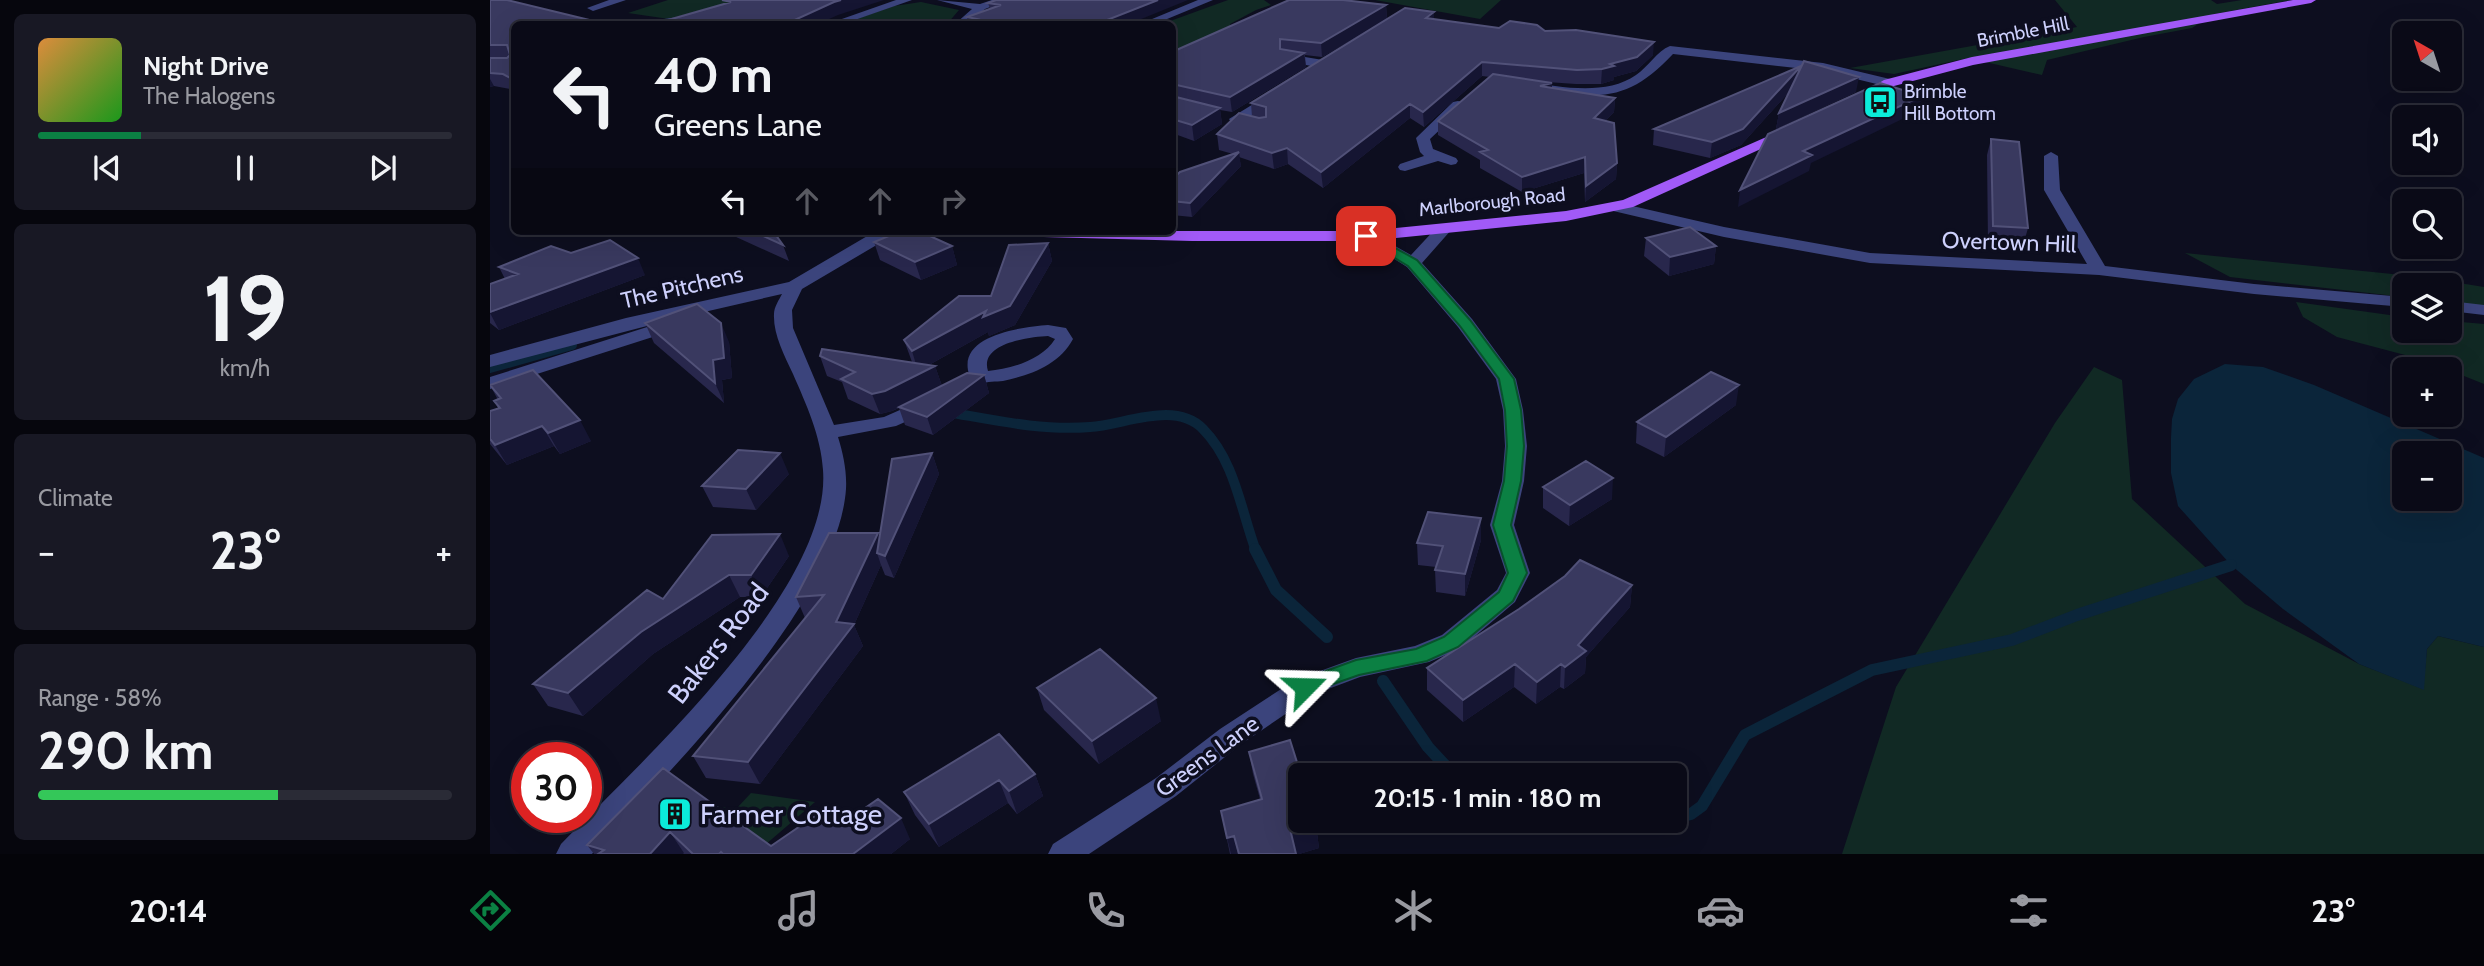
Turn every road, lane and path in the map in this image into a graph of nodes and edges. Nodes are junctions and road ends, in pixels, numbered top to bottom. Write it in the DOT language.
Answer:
graph roads {
  1 [pos="621,0"];
  2 [pos="907,0"];
  3 [pos="942,0"];
  4 [pos="1003,0"];
  5 [pos="1208,0"];
  6 [pos="2311,0"];
  7 [pos="981,7"];
  8 [pos="593,8"];
  9 [pos="696,17"];
  10 [pos="845,20"];
  11 [pos="670,21"];
  12 [pos="965,21"];
  13 [pos="1154,21"];
  14 [pos="1649,47"];
  15 [pos="1670,50"];
  16 [pos="1287,58"];
  17 [pos="1889,83"];
  18 [pos="1513,84"];
  19 [pos="1470,96"];
  20 [pos="1843,107"];
  21 [pos="1236,119"];
  22 [pos="1805,123"];
  23 [pos="2051,156"];
  24 [pos="1405,167"];
  25 [pos="1615,208"];
  26 [pos="1444,229"];
  27 [pos="878,235"];
  28 [pos="1156,235"];
  29 [pos="1366,236"];
  30 [pos="1413,263"];
  31 [pos="2099,270"];
  32 [pos="795,286"];
  33 [pos="2392,301"];
  34 [pos="715,302"];
  35 [pos="2462,307"];
  36 [pos="2484,310"];
  37 [pos="490,361"];
  38 [pos="980,376"];
  39 [pos="490,383"];
  40 [pos="827,432"];
  41 [pos="572,854"];
  42 [pos="1064,854"];
  1 -- 8 [label="street"];
  2 -- 10 [label="street"];
  3 -- 7 [label="street"];
  4 -- 7 [label="street"];
  5 -- 13 [label="street"];
  6 -- 17 [label="main road, Brimble Hill"];
  7 -- 12 [label="street"];
  9 -- 11 [label="street"];
  14 -- 15 [label="street"];
  15 -- 17 [label="street"];
  15 -- 18 [label="street"];
  16 -- 21 [label="street"];
  17 -- 20 [label="main road, Brimble Hill"];
  19 -- 24 [label="street"];
  22 -- 25 [label="main road, Marlborough Road"];
  23 -- 31 [label="street"];
  25 -- 26 [label="main road, Marlborough Road"];
  25 -- 31 [label="street, Overtown Hill"];
  26 -- 29 [label="main road, Marlborough Road"];
  26 -- 30 [label="street"];
  27 -- 32 [label="street, The Pitchens"];
  28 -- 29 [label="main road, Marlborough Road"];
  29 -- 30 [label="street, Greens Lane"];
  30 -- 42 [label="street, Greens Lane"];
  31 -- 33 [label="street, Overtown Hill"];
  32 -- 34 [label="street, The Pitchens"];
  32 -- 40 [label="street, Bakers Road"];
  34 -- 37 [label="street, The Pitchens"];
  34 -- 39 [label="street"];
  35 -- 36 [label="street"];
  38 -- 40 [label="street"];
  40 -- 41 [label="street, Bakers Road"];
}
